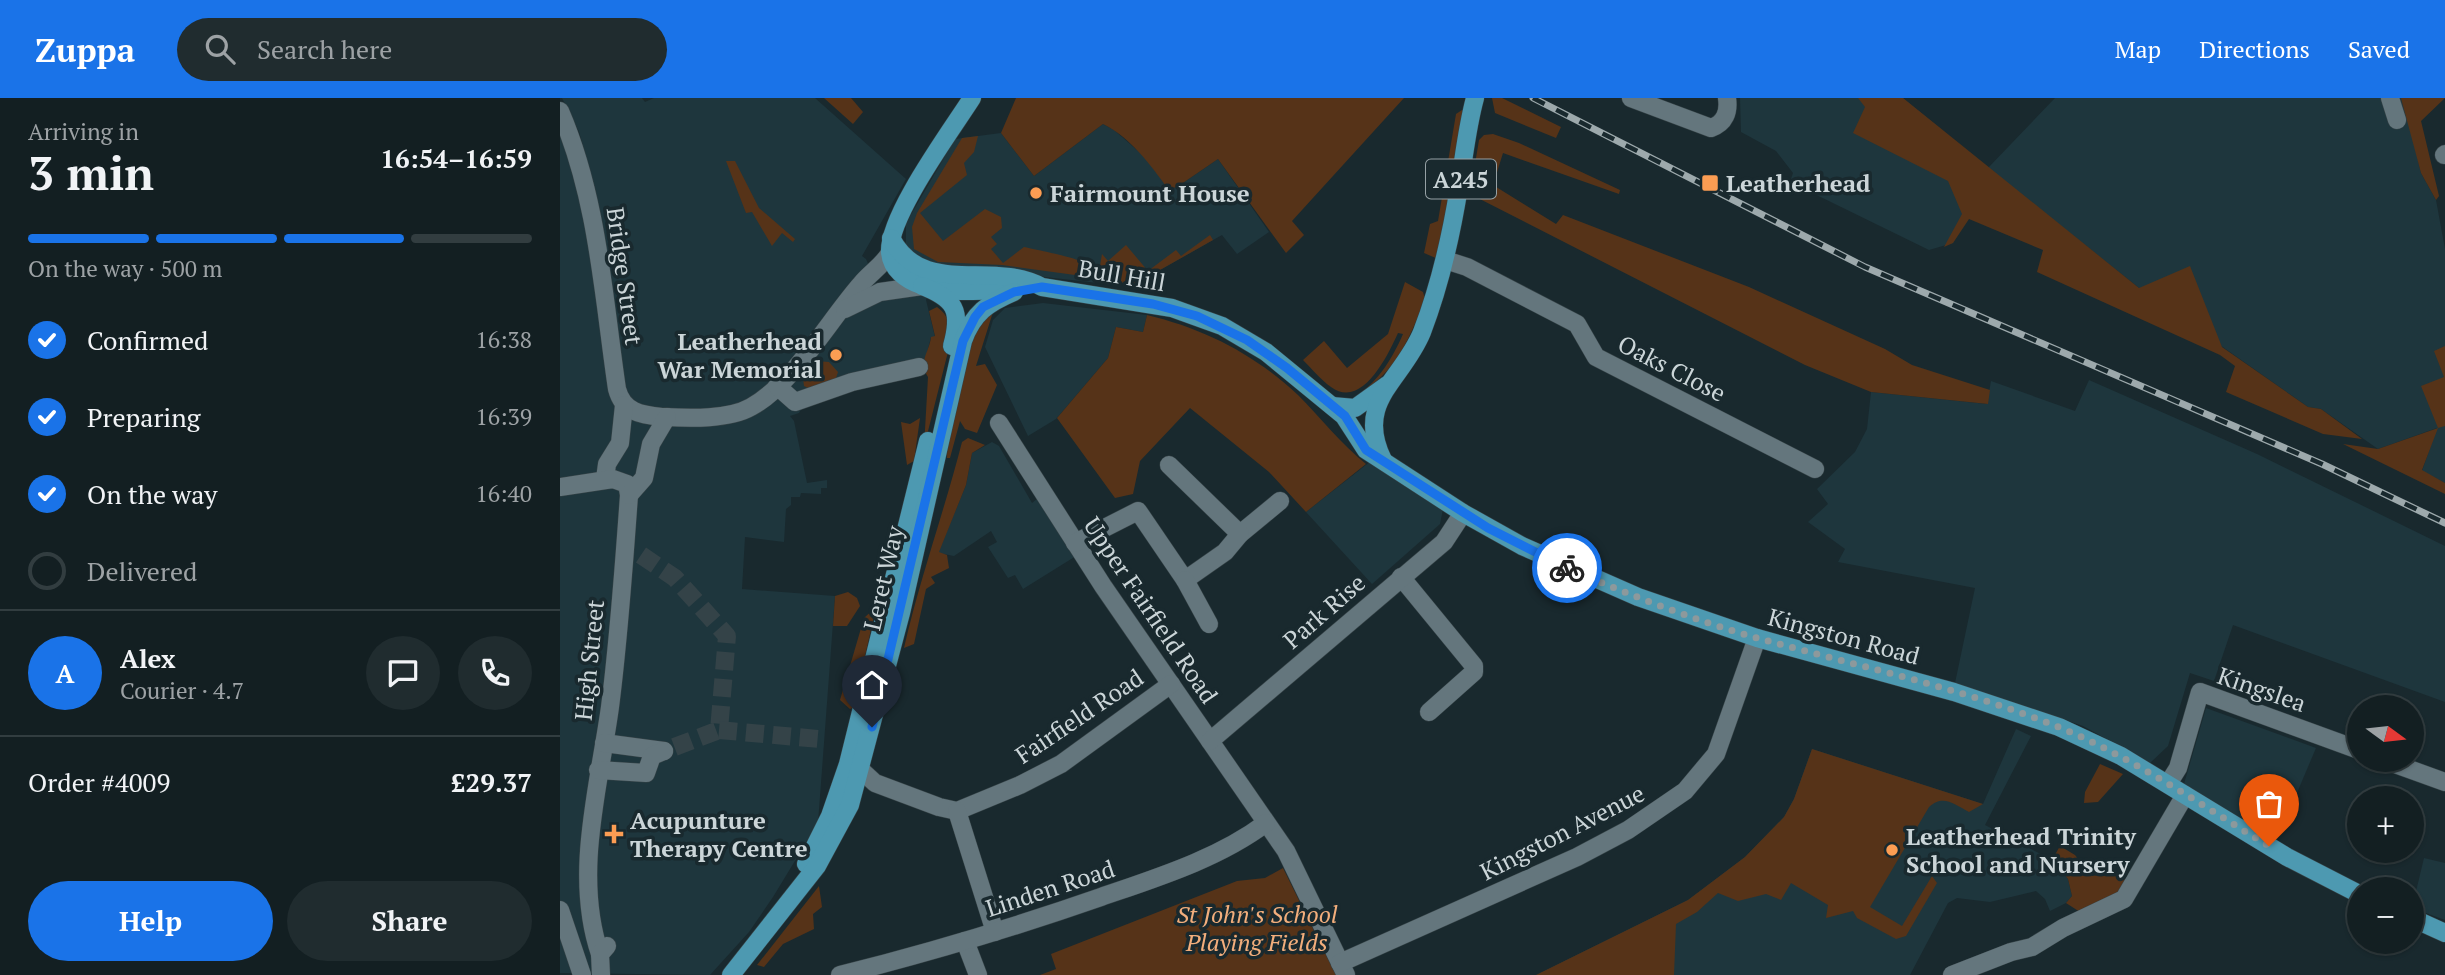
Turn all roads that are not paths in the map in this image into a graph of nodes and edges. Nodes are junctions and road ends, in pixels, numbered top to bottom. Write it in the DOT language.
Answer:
graph roads {
  1 [pos="972,98"];
  2 [pos="1475,98"];
  3 [pos="1631,98"];
  4 [pos="1727,98"];
  5 [pos="2390,98"];
  6 [pos="560,111"];
  7 [pos="2397,120"];
  8 [pos="891,246"];
  9 [pos="1445,260"];
  10 [pos="922,286"];
  11 [pos="1042,287"];
  12 [pos="1014,292"];
  13 [pos="843,310"];
  14 [pos="919,367"];
  15 [pos="1389,383"];
  16 [pos="777,386"];
  17 [pos="624,405"];
  18 [pos="1332,406"];
  19 [pos="667,417"];
  20 [pos="999,423"];
  21 [pos="1383,460"];
  22 [pos="1169,465"];
  23 [pos="1815,470"];
  24 [pos="605,479"];
  25 [pos="560,487"];
  26 [pos="628,490"];
  27 [pos="1280,501"];
  28 [pos="1463,513"];
  29 [pos="1240,534"];
  30 [pos="626,542"];
  31 [pos="1076,543"];
  32 [pos="641,555"];
  33 [pos="1401,578"];
  34 [pos="1185,580"];
  35 [pos="1209,624"];
  36 [pos="1757,638"];
  37 [pos="1171,684"];
  38 [pos="1429,712"];
  39 [pos="1210,741"];
  40 [pos="604,743"];
  41 [pos="2347,746"];
  42 [pos="598,770"];
  43 [pos="861,770"];
  44 [pos="2417,772"];
  45 [pos="2445,782"];
  46 [pos="2168,784"];
  47 [pos="2185,795"];
  48 [pos="957,811"];
  49 [pos="1266,823"];
  50 [pos="800,884"];
  51 [pos="2347,888"];
  52 [pos="560,910"];
  53 [pos="2424,923"];
  54 [pos="995,932"];
  55 [pos="2445,933"];
  56 [pos="965,941"];
  57 [pos="1343,969"];
  58 [pos="738,971"];
  59 [pos="582,975"];
  60 [pos="601,975"];
  61 [pos="840,975"];
  62 [pos="978,975"];
  63 [pos="1952,975"];
  1 -- 8 [label="main road"];
  2 -- 9 [label="main road, A245"];
  3 -- 4 [label="street"];
  5 -- 7 [label="street"];
  6 -- 17 [label="street, Bridge Street"];
  8 -- 10 [label="main road"];
  8 -- 11 [label="main road, Bull Hill"];
  8 -- 13 [label="street"];
  9 -- 15 [label="main road, A245"];
  9 -- 23 [label="street, Oaks Close"];
  10 -- 12 [label="main road, Bull Hill"];
  10 -- 13 [label="street"];
  10 -- 50 [label="main road, Leret Way"];
  11 -- 12 [label="main road, Bull Hill"];
  11 -- 18 [label="main road, Bull Hill"];
  12 -- 43 [label="main road, Leret Way"];
  13 -- 16 [label="street"];
  14 -- 16 [label="street"];
  15 -- 18 [label="main road, A245"];
  15 -- 21 [label="main road, A245"];
  16 -- 19 [label="street"];
  17 -- 19 [label="street"];
  17 -- 24 [label="street"];
  18 -- 21 [label="main road, Kingston Road"];
  19 -- 26 [label="street, High Street"];
  20 -- 31 [label="street, Upper Fairfield Road"];
  21 -- 28 [label="main road, Kingston Road"];
  22 -- 29 [label="street"];
  24 -- 25 [label="street"];
  24 -- 26 [label="street"];
  26 -- 30 [label="street, High Street"];
  27 -- 29 [label="street"];
  28 -- 33 [label="street, Park Rise"];
  28 -- 36 [label="main road, Kingston Road"];
  29 -- 34 [label="street"];
  30 -- 32 [label="street"];
  30 -- 40 [label="street, High Street"];
  31 -- 34 [label="street"];
  31 -- 37 [label="street, Upper Fairfield Road"];
  33 -- 38 [label="street"];
  33 -- 39 [label="street, Park Rise"];
  34 -- 35 [label="street"];
  36 -- 46 [label="main road, Kingston Road"];
  36 -- 57 [label="street, Kingston Avenue"];
  37 -- 39 [label="street, Upper Fairfield Road"];
  37 -- 48 [label="street, Fairfield Road"];
  39 -- 49 [label="street, Upper Fairfield Road"];
  40 -- 42 [label="street, High Street"];
  40 -- 42 [label="street"];
  41 -- 46 [label="street, Kingslea"];
  42 -- 60 [label="street, High Street"];
  43 -- 48 [label="street"];
  43 -- 50 [label="main road, Leret Way"];
  44 -- 45 [label="street"];
  46 -- 47 [label="main road, Kingston Road"];
  47 -- 51 [label="main road, Kingston Road"];
  47 -- 63 [label="street"];
  48 -- 54 [label="street"];
  49 -- 54 [label="street, Linden Road"];
  49 -- 57 [label="street, Upper Fairfield Road"];
  50 -- 58 [label="main road, Leret Way"];
  52 -- 59 [label="street"];
  53 -- 55 [label="main road"];
  54 -- 56 [label="street, Linden Road"];
  56 -- 61 [label="street, Linden Road"];
  56 -- 62 [label="street"];
}
